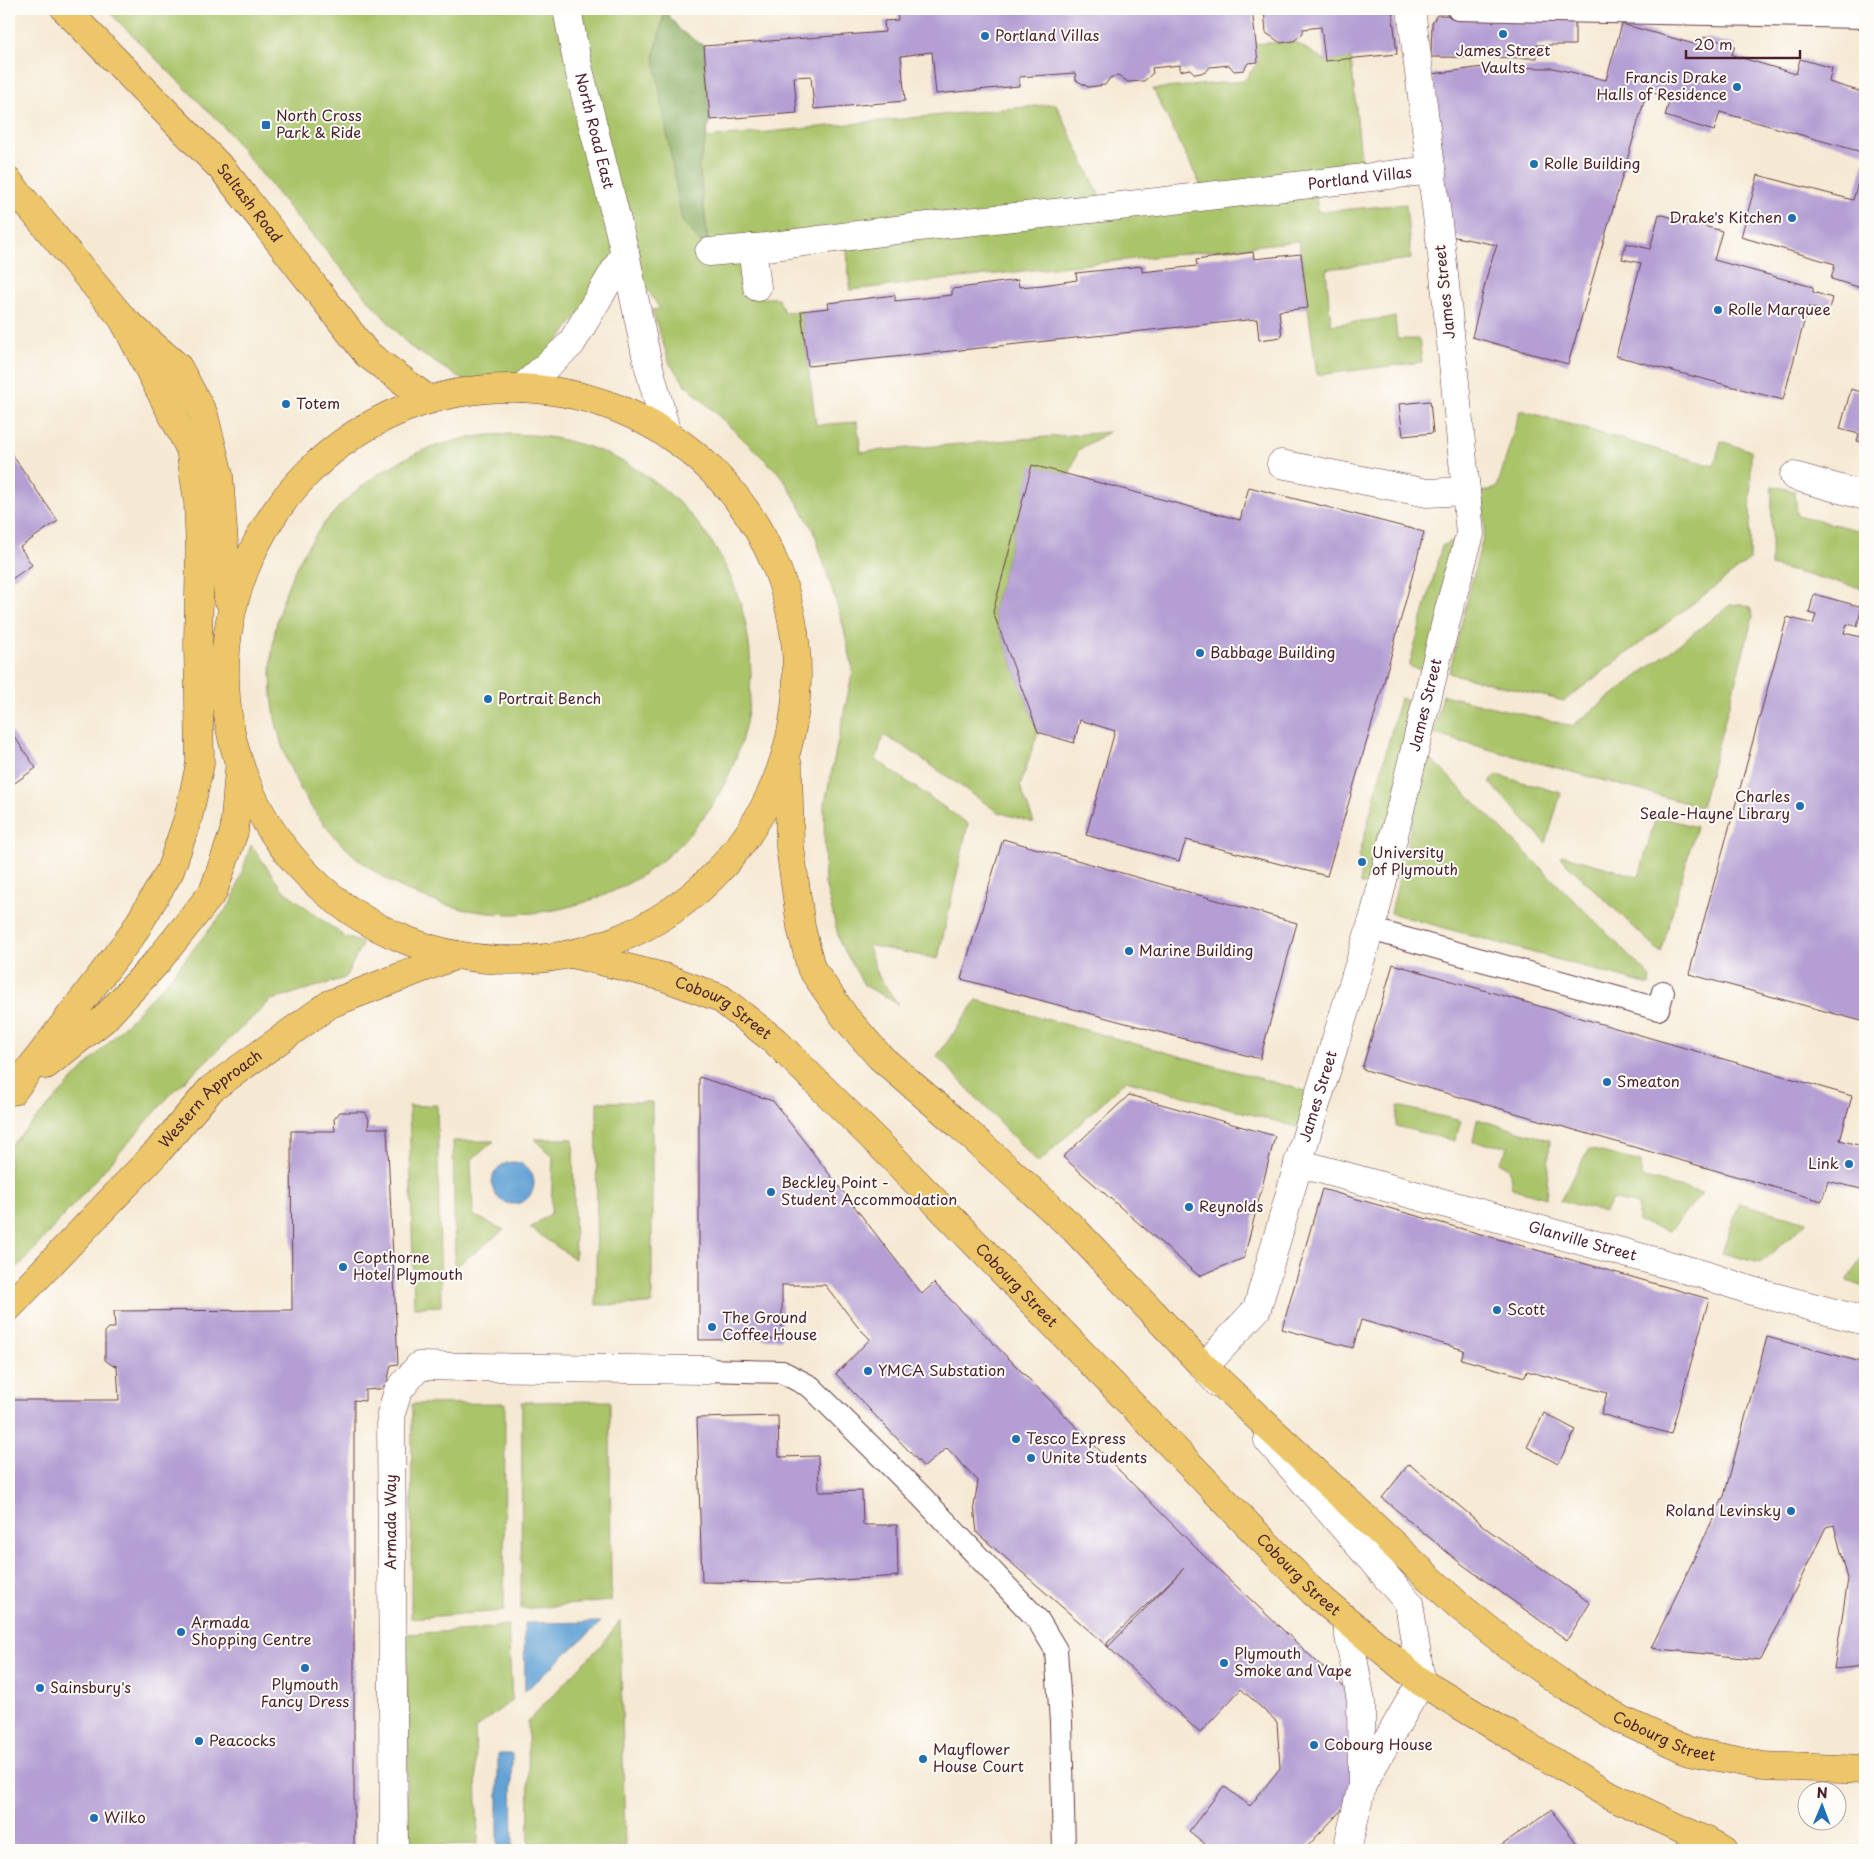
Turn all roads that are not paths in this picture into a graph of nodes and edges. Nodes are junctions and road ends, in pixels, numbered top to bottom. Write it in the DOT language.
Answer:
graph roads {
  1 [pos="65,9"];
  2 [pos="567,9"];
  3 [pos="1411,9"];
  4 [pos="1458,9"];
  5 [pos="1865,17"];
  6 [pos="1432,170"];
  7 [pos="9,183"];
  8 [pos="752,248"];
  9 [pos="709,252"];
  10 [pos="624,253"];
  11 [pos="757,287"];
  12 [pos="123,319"];
  13 [pos="522,388"];
  14 [pos="429,400"];
  15 [pos="667,434"];
  16 [pos="1281,464"];
  17 [pos="1794,476"];
  18 [pos="1466,491"];
  19 [pos="1865,496"];
  20 [pos="230,616"];
  21 [pos="788,748"];
  22 [pos="239,766"];
  23 [pos="1372,921"];
  24 [pos="571,954"];
  25 [pos="457,955"];
  26 [pos="1663,992"];
  27 [pos="11,1093"];
  28 [pos="1298,1163"];
  29 [pos="9,1307"];
  30 [pos="1865,1321"];
  31 [pos="1204,1367"];
  32 [pos="706,1370"];
  33 [pos="1346,1620"];
  34 [pos="1420,1682"];
  35 [pos="1865,1770"];
  36 [pos="1362,1785"];
  37 [pos="394,1850"];
  38 [pos="1064,1850"];
  39 [pos="1347,1850"];
  40 [pos="1725,1850"];
  1 -- 14 [label="main road, Saltash Road"];
  2 -- 10 [label="street, North Road East"];
  3 -- 6 [label="street, James Street"];
  4 -- 5 [label="lane"];
  6 -- 8 [label="street, Portland Villas"];
  6 -- 18 [label="street, James Street"];
  7 -- 12 [label="main road"];
  8 -- 9 [label="street, Portland Villas"];
  8 -- 11 [label="street"];
  10 -- 13 [label="street"];
  10 -- 15 [label="street, North Road East"];
  12 -- 20 [label="main road"];
  12 -- 27 [label="main road"];
  13 -- 14 [label="main road"];
  13 -- 15 [label="main road"];
  14 -- 20 [label="main road"];
  15 -- 21 [label="main road"];
  16 -- 18 [label="street"];
  17 -- 19 [label="street"];
  18 -- 23 [label="street, James Street"];
  20 -- 22 [label="main road"];
  21 -- 24 [label="main road"];
  21 -- 31 [label="main road, Cobourg Street"];
  22 -- 25 [label="main road"];
  22 -- 27 [label="main road"];
  23 -- 26 [label="lane"];
  23 -- 28 [label="street, James Street"];
  24 -- 25 [label="main road"];
  24 -- 33 [label="main road, Cobourg Street"];
  25 -- 29 [label="main road, Western Approach"];
  28 -- 30 [label="street, Glanville Street"];
  28 -- 31 [label="street, James Street"];
  31 -- 34 [label="street, Cobourg Street"];
  31 -- 35 [label="main road, Cobourg Street"];
  32 -- 37 [label="street, Armada Way"];
  32 -- 38 [label="lane"];
  33 -- 34 [label="main road, Cobourg Street"];
  33 -- 36 [label="street"];
  34 -- 36 [label="street"];
  34 -- 40 [label="main road, Cobourg Street"];
  36 -- 39 [label="street"];
}
